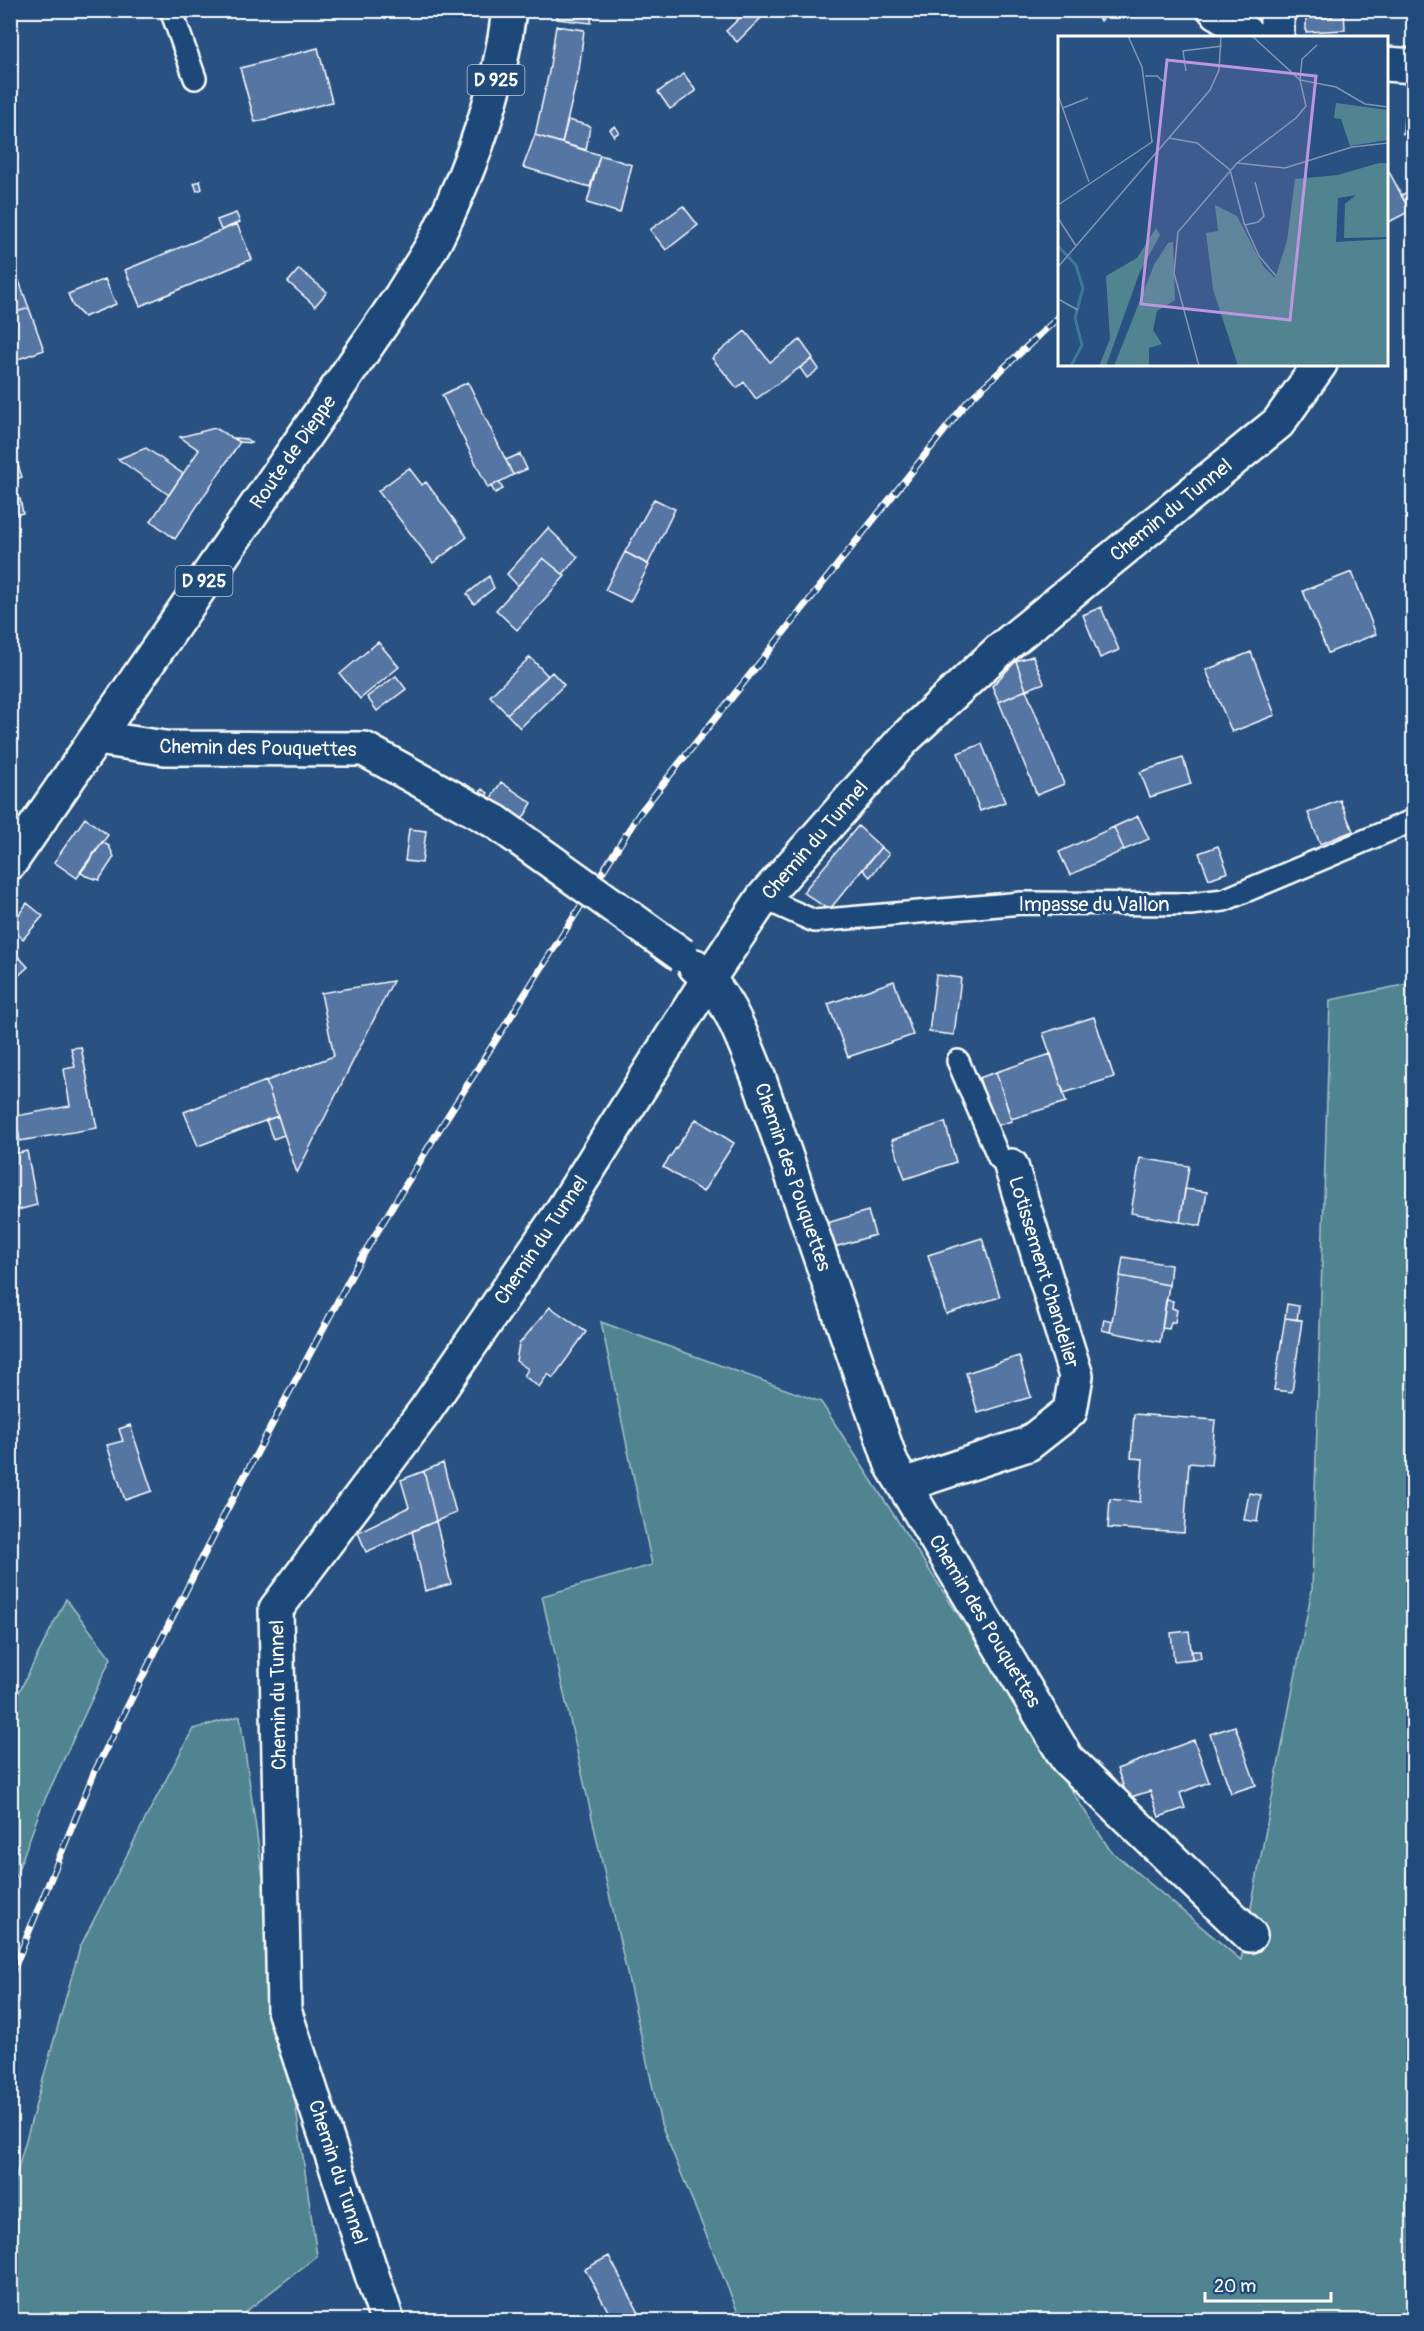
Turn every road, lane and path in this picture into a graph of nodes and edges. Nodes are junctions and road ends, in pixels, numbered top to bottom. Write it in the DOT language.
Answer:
graph roads {
  1 [pos="171,10"];
  2 [pos="508,10"];
  3 [pos="1215,10"];
  4 [pos="1277,10"];
  5 [pos="1249,36"];
  6 [pos="1277,36"];
  7 [pos="1388,64"];
  8 [pos="1413,66"];
  9 [pos="195,78"];
  10 [pos="1319,366"];
  11 [pos="97,738"];
  12 [pos="1413,820"];
  13 [pos="10,862"];
  14 [pos="763,898"];
  15 [pos="709,978"];
  16 [pos="958,1061"];
  17 [pos="1011,1166"];
  18 [pos="904,1485"];
  19 [pos="1250,1935"];
  20 [pos="387,2320"];
  1 -- 9 [label="lane"];
  2 -- 11 [label="street, Route de Dieppe / D 925"];
  3 -- 5 [label="street"];
  4 -- 6 [label="street"];
  7 -- 8 [label="street"];
  10 -- 14 [label="street, Chemin du Tunnel"];
  11 -- 13 [label="street, Route de Dieppe / D 925"];
  11 -- 15 [label="street, Chemin des Pouquettes, bridge"];
  12 -- 14 [label="lane, Impasse du Vallon"];
  14 -- 15 [label="street, Chemin du Tunnel"];
  15 -- 18 [label="street, Chemin des Pouquettes"];
  15 -- 20 [label="street, Chemin du Tunnel"];
  16 -- 17 [label="lane"];
  17 -- 18 [label="street, Lotissement Chandelier"];
  18 -- 19 [label="street, Chemin des Pouquettes"];
}
